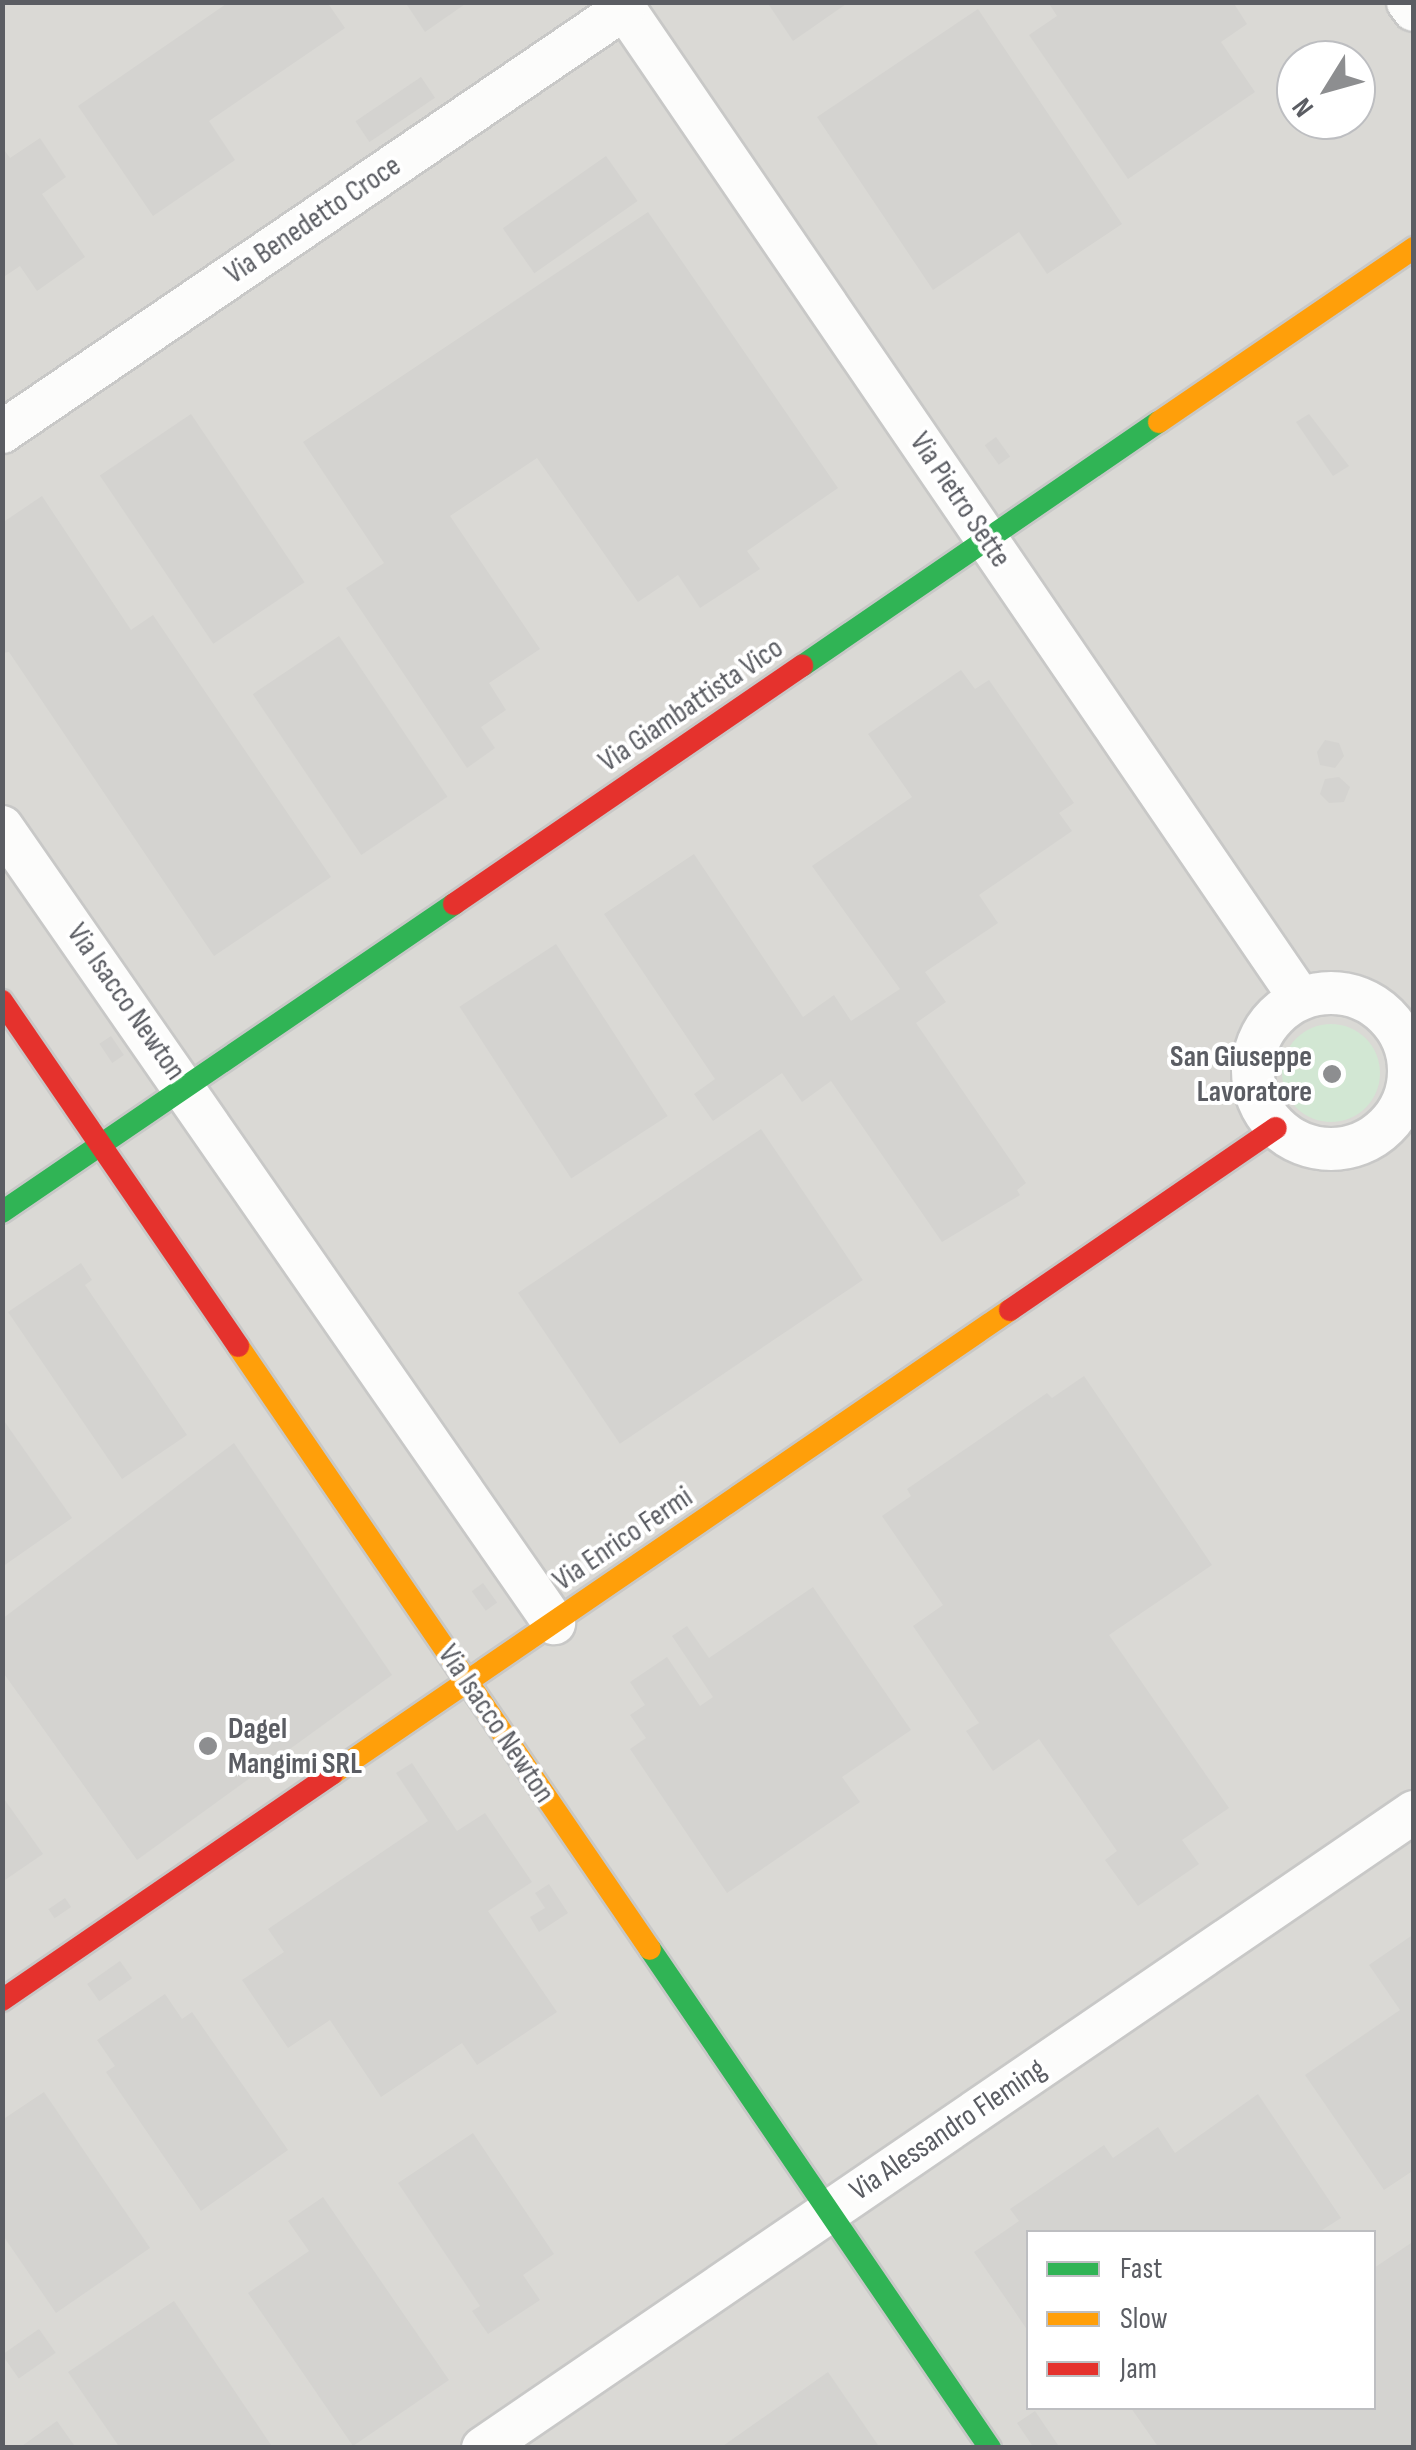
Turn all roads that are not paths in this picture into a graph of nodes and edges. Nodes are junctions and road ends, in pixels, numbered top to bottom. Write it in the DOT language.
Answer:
graph roads {
  1 [pos="1408,2"];
  2 [pos="622,6"];
  3 [pos="1414,10"];
  4 [pos="1414,248"];
  5 [pos="2,432"];
  6 [pos="987,540"];
  7 [pos="2,827"];
  8 [pos="1300,998"];
  9 [pos="2,1000"];
  10 [pos="186,1087"];
  11 [pos="1409,1099"];
  12 [pos="1276,1128"];
  13 [pos="101,1144"];
  14 [pos="2,1212"];
  15 [pos="554,1623"];
  16 [pos="468,1682"];
  17 [pos="1414,1812"];
  18 [pos="2,2000"];
  19 [pos="829,2211"];
  20 [pos="483,2448"];
  21 [pos="990,2448"];
  1 -- 3 [label="street"];
  2 -- 5 [label="street, Via Benedetto Croce"];
  2 -- 6 [label="street, Via Pietro Sette"];
  4 -- 6 [label="street, Via Giambattista Vico"];
  6 -- 8 [label="street, Via Pietro Sette"];
  6 -- 10 [label="street, Via Giambattista Vico"];
  7 -- 10 [label="street, Via Isacco Newton"];
  8 -- 11 [label="street"];
  8 -- 12 [label="street"];
  9 -- 13 [label="street, Via Isacco Newton"];
  10 -- 13 [label="street, Via Giambattista Vico"];
  10 -- 15 [label="street, Via Isacco Newton"];
  11 -- 12 [label="street"];
  12 -- 15 [label="street, Via Enrico Fermi"];
  13 -- 14 [label="street, Via Giambattista Vico"];
  13 -- 16 [label="street, Via Isacco Newton"];
  15 -- 16 [label="street, Via Enrico Fermi"];
  16 -- 18 [label="street, Via Enrico Fermi"];
  16 -- 19 [label="street, Via Isacco Newton"];
  17 -- 19 [label="street, Via Alessandro Fleming"];
  19 -- 20 [label="street, Via Alessandro Fleming"];
  19 -- 21 [label="street, Via Isacco Newton"];
}
